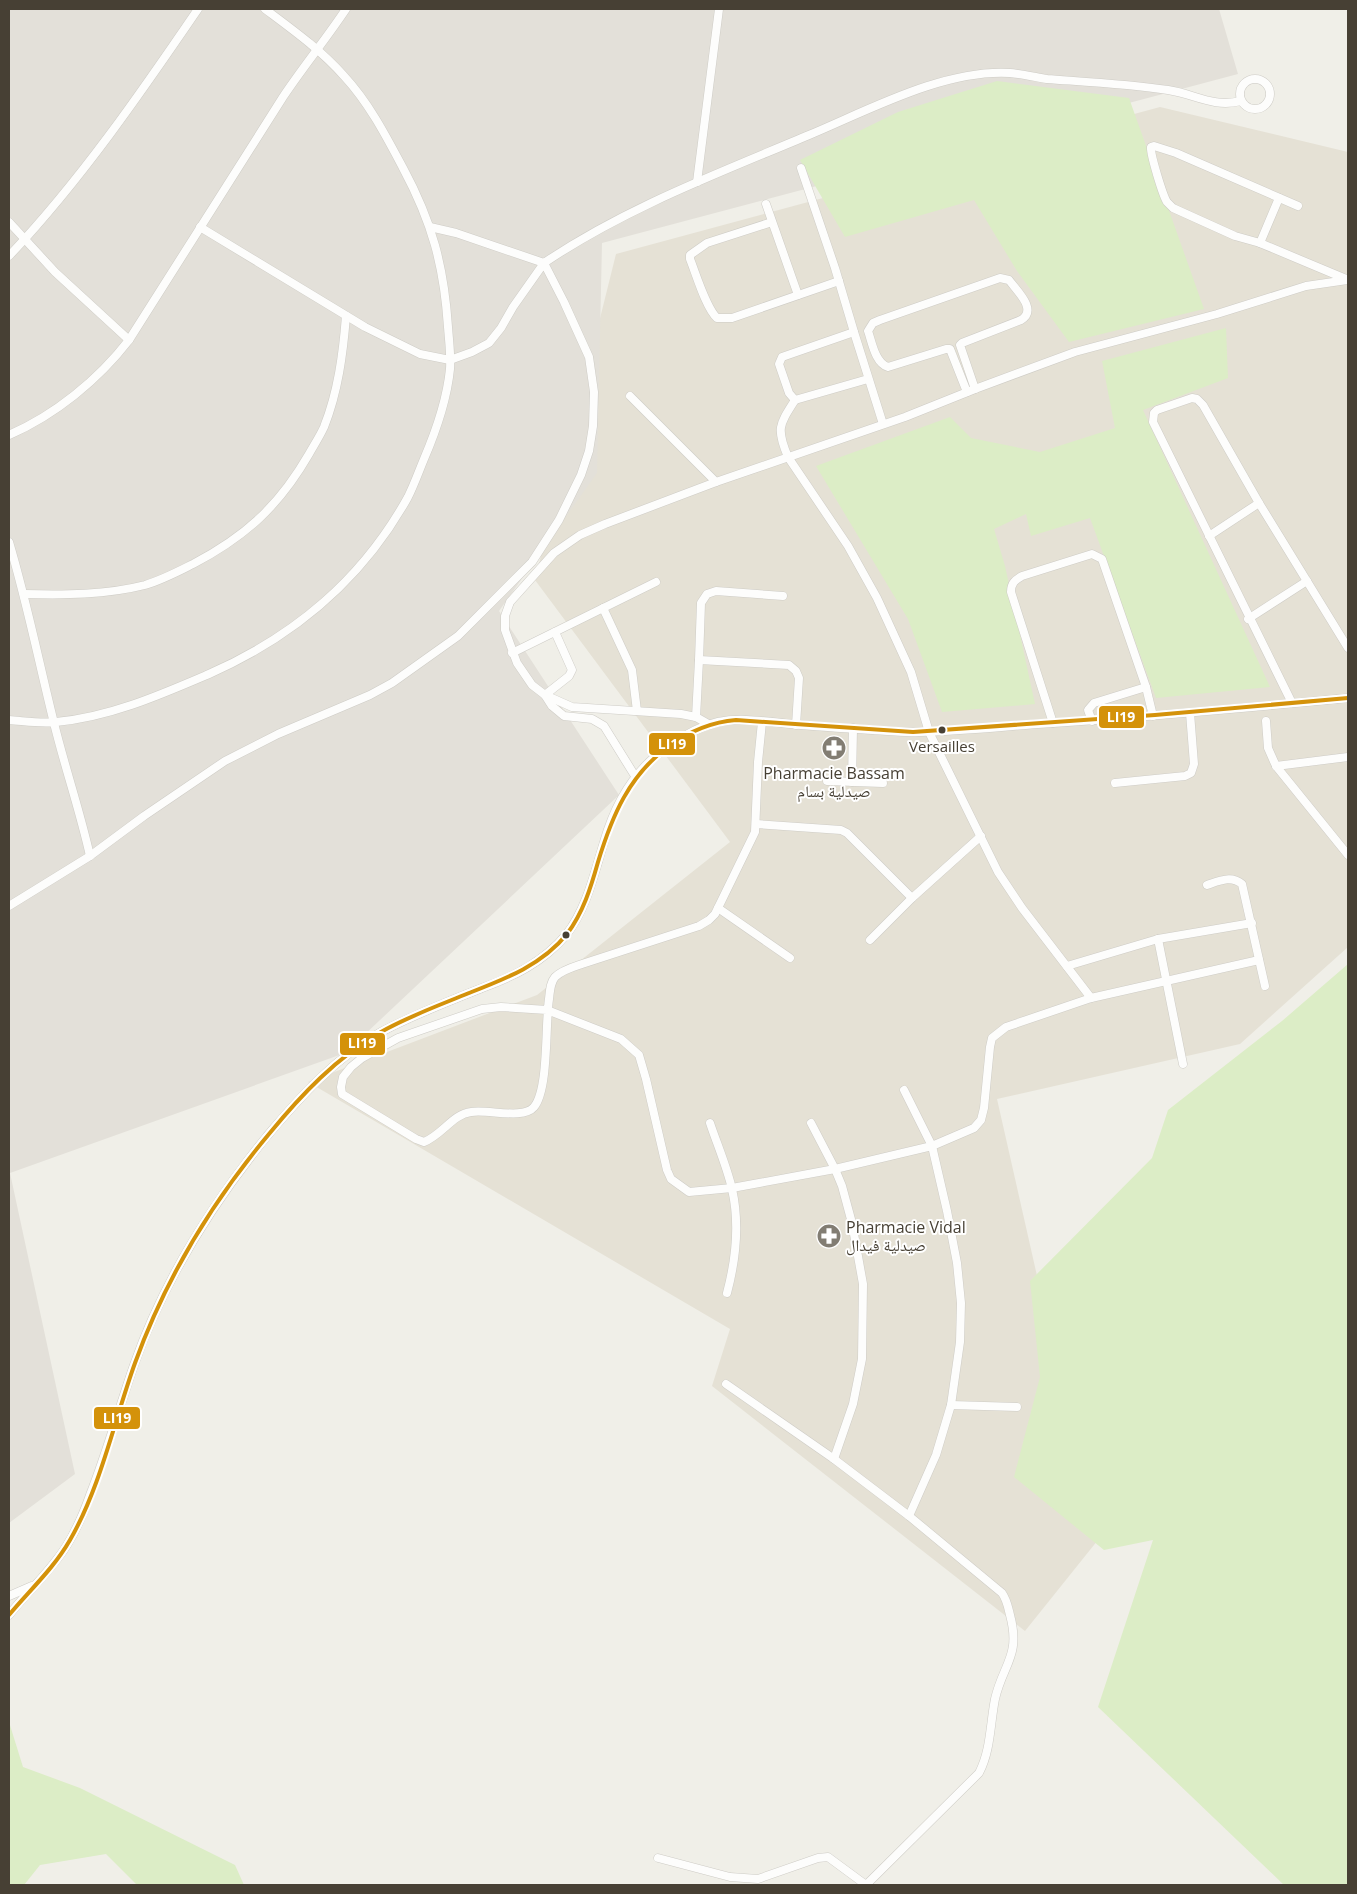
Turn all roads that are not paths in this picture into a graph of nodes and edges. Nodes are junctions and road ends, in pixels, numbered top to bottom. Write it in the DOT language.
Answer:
graph roads {
  1 [pos="198,9"];
  2 [pos="265,9"];
  3 [pos="346,9"];
  4 [pos="719,9"];
  5 [pos="319,50"];
  6 [pos="1241,101"];
  7 [pos="800,168"];
  8 [pos="697,182"];
  9 [pos="1279,198"];
  10 [pos="766,204"];
  11 [pos="1298,206"];
  12 [pos="9,222"];
  13 [pos="772,222"];
  14 [pos="200,227"];
  15 [pos="430,227"];
  16 [pos="26,239"];
  17 [pos="1260,243"];
  18 [pos="9,256"];
  19 [pos="544,263"];
  20 [pos="839,280"];
  21 [pos="1348,280"];
  22 [pos="798,295"];
  23 [pos="346,316"];
  24 [pos="854,332"];
  25 [pos="129,340"];
  26 [pos="450,360"];
  27 [pos="868,379"];
  28 [pos="971,390"];
  29 [pos="630,396"];
  30 [pos="795,400"];
  31 [pos="883,424"];
  32 [pos="9,435"];
  33 [pos="788,457"];
  34 [pos="716,482"];
  35 [pos="1259,503"];
  36 [pos="1209,536"];
  37 [pos="9,542"];
  38 [pos="1307,581"];
  39 [pos="656,582"];
  40 [pos="24,594"];
  41 [pos="783,596"];
  42 [pos="603,608"];
  43 [pos="1248,618"];
  44 [pos="555,632"];
  45 [pos="1348,648"];
  46 [pos="512,653"];
  47 [pos="699,660"];
  48 [pos="1146,687"];
  49 [pos="545,695"];
  50 [pos="1348,698"];
  51 [pos="1292,703"];
  52 [pos="637,711"];
  53 [pos="1190,713"];
  54 [pos="1153,716"];
  55 [pos="696,717"];
  56 [pos="9,720"];
  57 [pos="1092,720"];
  58 [pos="1266,721"];
  59 [pos="762,722"];
  60 [pos="54,723"];
  61 [pos="1053,723"];
  62 [pos="710,725"];
  63 [pos="796,725"];
  64 [pos="854,728"];
  65 [pos="929,732"];
  66 [pos="1348,757"];
  67 [pos="1276,766"];
  68 [pos="635,776"];
  69 [pos="827,781"];
  70 [pos="852,782"];
  71 [pos="1115,783"];
  72 [pos="883,784"];
  73 [pos="756,824"];
  74 [pos="981,836"];
  75 [pos="1348,855"];
  76 [pos="90,856"];
  77 [pos="1207,885"];
  78 [pos="912,898"];
  79 [pos="9,906"];
  80 [pos="718,908"];
  81 [pos="1252,924"];
  82 [pos="1158,939"];
  83 [pos="870,940"];
  84 [pos="790,958"];
  85 [pos="1259,960"];
  86 [pos="1067,966"];
  87 [pos="1167,980"];
  88 [pos="1265,986"];
  89 [pos="1090,998"];
  90 [pos="547,1010"];
  91 [pos="1183,1064"];
  92 [pos="904,1090"];
  93 [pos="710,1123"];
  94 [pos="811,1123"];
  95 [pos="932,1146"];
  96 [pos="835,1169"];
  97 [pos="732,1188"];
  98 [pos="727,1293"];
  99 [pos="726,1384"];
  100 [pos="951,1406"];
  101 [pos="1017,1407"];
  102 [pos="834,1460"];
  103 [pos="909,1516"];
  104 [pos="36,1584"];
  105 [pos="9,1596"];
  106 [pos="9,1615"];
  107 [pos="658,1858"];
  1 -- 16 [label="street"];
  2 -- 5 [label="street"];
  3 -- 5 [label="street"];
  4 -- 8 [label="street"];
  5 -- 14 [label="street"];
  5 -- 15 [label="street"];
  6 -- 6 [label="street"];
  6 -- 8 [label="street"];
  7 -- 20 [label="street"];
  8 -- 19 [label="street"];
  9 -- 11 [label="street"];
  9 -- 17 [label="street"];
  9 -- 17 [label="street"];
  10 -- 13 [label="street"];
  12 -- 16 [label="street"];
  13 -- 22 [label="street"];
  13 -- 22 [label="street"];
  14 -- 23 [label="street"];
  14 -- 25 [label="street"];
  15 -- 19 [label="street"];
  15 -- 26 [label="street"];
  16 -- 18 [label="street"];
  16 -- 25 [label="street"];
  17 -- 21 [label="street"];
  19 -- 26 [label="street"];
  19 -- 76 [label="street"];
  20 -- 22 [label="street"];
  20 -- 24 [label="street"];
  21 -- 28 [label="street"];
  23 -- 26 [label="street"];
  23 -- 40 [label="street"];
  24 -- 27 [label="street"];
  24 -- 30 [label="street"];
  25 -- 32 [label="street"];
  26 -- 60 [label="street"];
  27 -- 30 [label="street"];
  27 -- 31 [label="street"];
  28 -- 28 [label="street"];
  28 -- 31 [label="street"];
  29 -- 34 [label="street"];
  30 -- 33 [label="street"];
  31 -- 33 [label="street"];
  33 -- 34 [label="street"];
  33 -- 65 [label="street"];
  34 -- 46 [label="street"];
  35 -- 36 [label="street"];
  35 -- 36 [label="street"];
  35 -- 38 [label="street"];
  36 -- 43 [label="street"];
  37 -- 40 [label="street"];
  38 -- 43 [label="street"];
  38 -- 45 [label="street"];
  39 -- 42 [label="street"];
  40 -- 60 [label="street"];
  41 -- 47 [label="street"];
  42 -- 44 [label="street"];
  42 -- 52 [label="street"];
  43 -- 51 [label="street"];
  44 -- 46 [label="street"];
  44 -- 49 [label="street"];
  46 -- 49 [label="street"];
  47 -- 55 [label="street"];
  47 -- 63 [label="street"];
  48 -- 54 [label="street"];
  48 -- 57 [label="street"];
  48 -- 61 [label="street"];
  49 -- 52 [label="street"];
  49 -- 68 [label="street"];
  50 -- 51 [label="street"];
  51 -- 53 [label="street"];
  52 -- 55 [label="street"];
  53 -- 54 [label="street"];
  53 -- 71 [label="street"];
  54 -- 57 [label="street"];
  55 -- 62 [label="street"];
  56 -- 60 [label="street"];
  57 -- 61 [label="street"];
  58 -- 67 [label="street"];
  59 -- 62 [label="street"];
  59 -- 63 [label="street"];
  59 -- 73 [label="street"];
  60 -- 76 [label="street"];
  61 -- 65 [label="street"];
  62 -- 68 [label="street"];
  63 -- 64 [label="street"];
  64 -- 65 [label="street"];
  64 -- 70 [label="street"];
  65 -- 74 [label="street"];
  66 -- 67 [label="street"];
  67 -- 75 [label="street"];
  68 -- 104 [label="street"];
  69 -- 70 [label="street"];
  70 -- 72 [label="street"];
  73 -- 78 [label="street"];
  73 -- 80 [label="street"];
  74 -- 78 [label="street"];
  74 -- 86 [label="street"];
  76 -- 79 [label="street"];
  77 -- 81 [label="street"];
  78 -- 83 [label="street"];
  80 -- 84 [label="street"];
  80 -- 90 [label="street"];
  81 -- 82 [label="street"];
  81 -- 85 [label="street"];
  82 -- 86 [label="street"];
  82 -- 87 [label="street"];
  85 -- 87 [label="street"];
  85 -- 88 [label="street"];
  86 -- 89 [label="street"];
  87 -- 89 [label="street"];
  87 -- 91 [label="street"];
  89 -- 95 [label="street"];
  90 -- 90 [label="street"];
  90 -- 97 [label="street"];
  92 -- 95 [label="street"];
  93 -- 97 [label="street"];
  94 -- 96 [label="street"];
  95 -- 96 [label="street"];
  95 -- 100 [label="street"];
  96 -- 97 [label="street"];
  96 -- 102 [label="street"];
  97 -- 98 [label="street"];
  99 -- 102 [label="street"];
  100 -- 101 [label="street"];
  100 -- 103 [label="street"];
  102 -- 103 [label="street"];
  103 -- 107 [label="street"];
  104 -- 105 [label="street"];
  104 -- 106 [label="street"];
}
